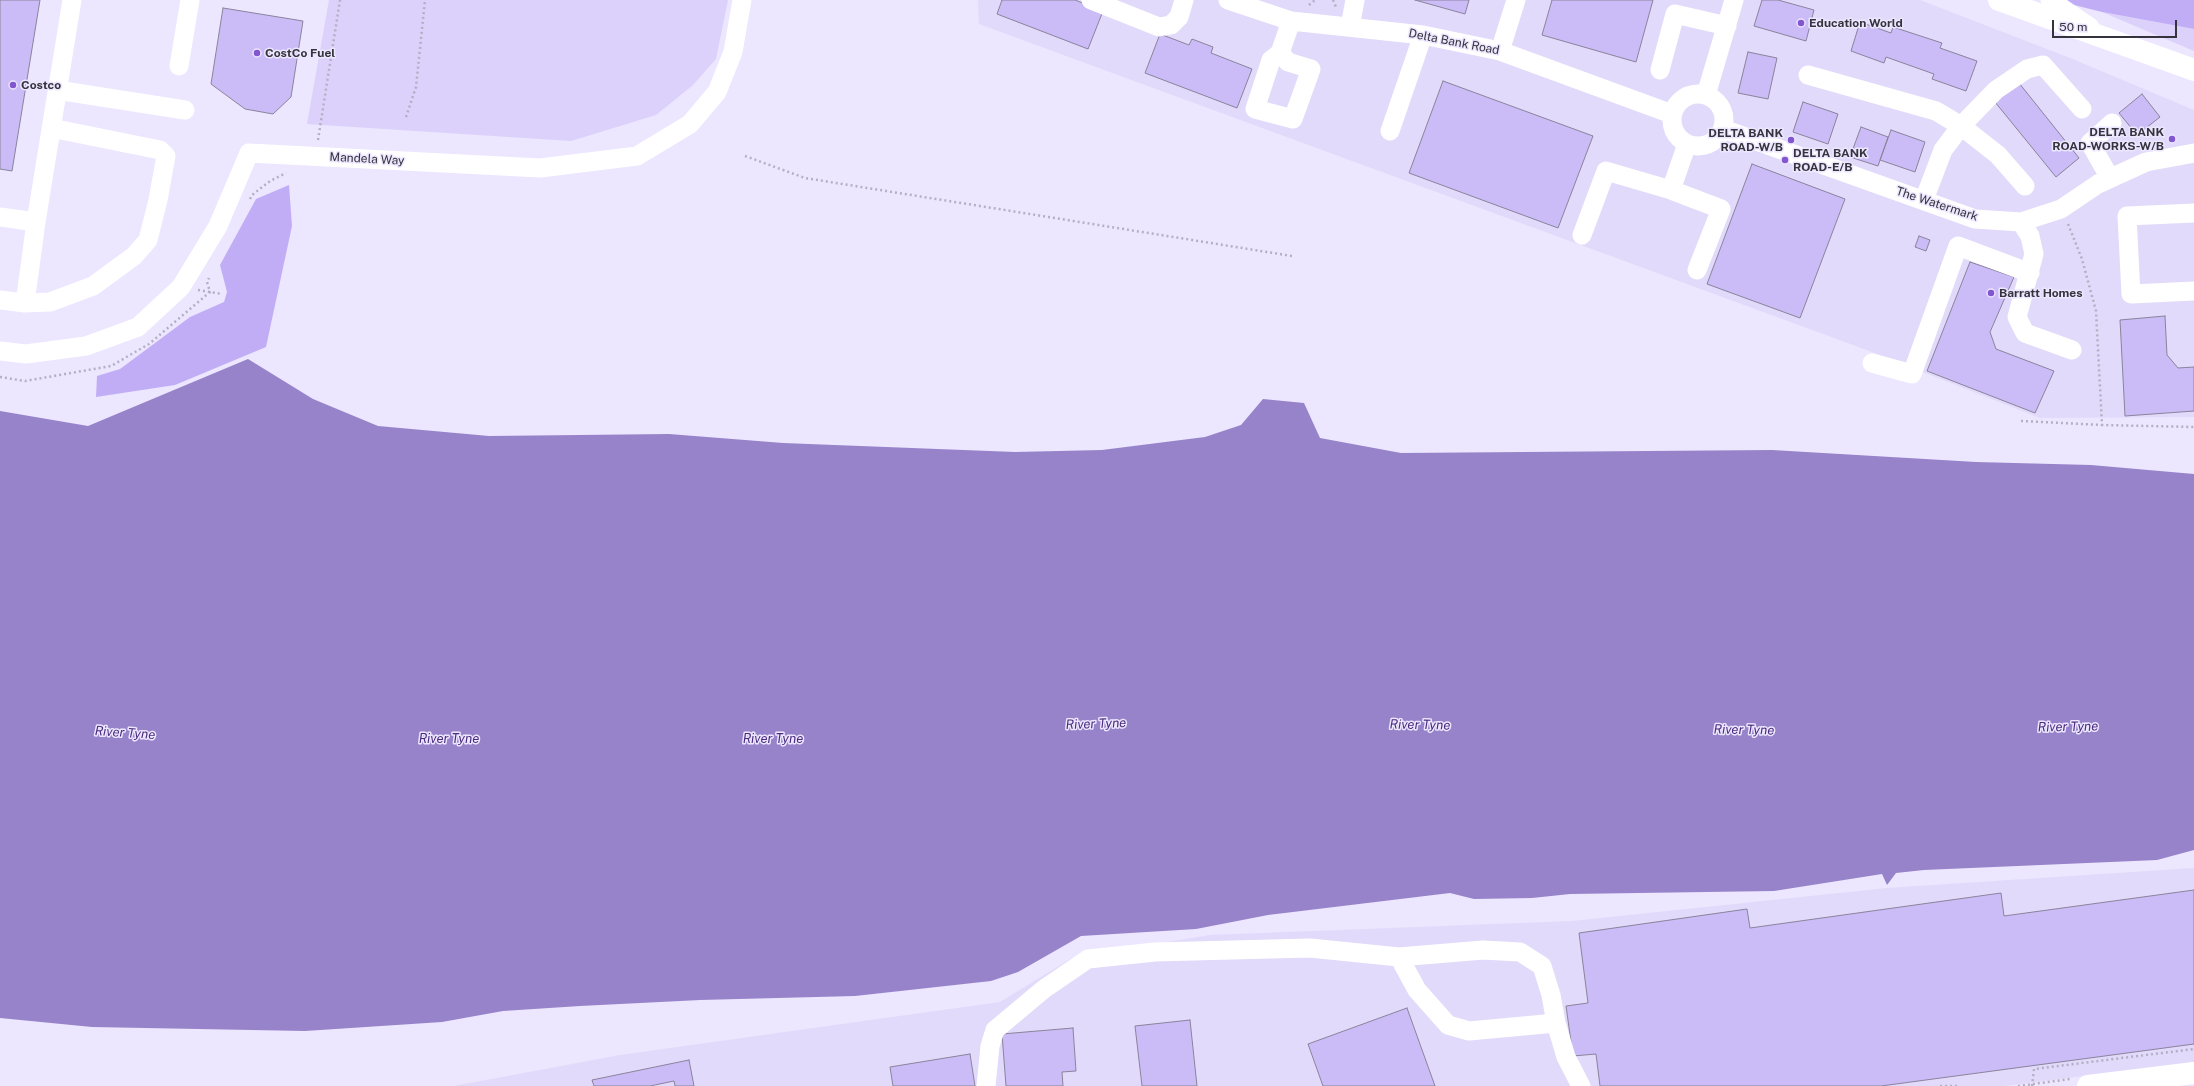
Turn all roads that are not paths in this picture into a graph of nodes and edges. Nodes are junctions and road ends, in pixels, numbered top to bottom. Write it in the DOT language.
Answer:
graph roads {
  1 [pos="72,0"];
  2 [pos="190,0"];
  3 [pos="742,0"];
  4 [pos="1092,0"];
  5 [pos="1184,0"];
  6 [pos="1228,0"];
  7 [pos="1355,0"];
  8 [pos="1516,0"];
  9 [pos="1734,0"];
  10 [pos="1998,0"];
  11 [pos="2050,0"];
  12 [pos="1677,7"];
  13 [pos="1292,21"];
  14 [pos="1727,26"];
  15 [pos="1350,27"];
  16 [pos="1423,35"];
  17 [pos="2113,42"];
  18 [pos="1500,51"];
  19 [pos="1280,53"];
  20 [pos="179,66"];
  21 [pos="1660,70"];
  22 [pos="2194,70"];
  23 [pos="1808,75"];
  24 [pos="57,90"];
  25 [pos="1706,95"];
  26 [pos="2082,108"];
  27 [pos="185,110"];
  28 [pos="1672,114"];
  29 [pos="2112,123"];
  30 [pos="1961,126"];
  31 [pos="51,128"];
  32 [pos="1723,129"];
  33 [pos="1390,131"];
  34 [pos="1687,144"];
  35 [pos="2194,153"];
  36 [pos="2110,178"];
  37 [pos="2025,186"];
  38 [pos="1671,190"];
  39 [pos="1924,200"];
  40 [pos="2194,213"];
  41 [pos="0,217"];
  42 [pos="36,222"];
  43 [pos="2021,222"];
  44 [pos="1582,234"];
  45 [pos="1697,270"];
  46 [pos="2030,273"];
  47 [pos="2194,291"];
  48 [pos="0,300"];
  49 [pos="26,303"];
  50 [pos="2072,350"];
  51 [pos="0,351"];
  52 [pos="1872,363"];
  53 [pos="1400,957"];
  54 [pos="1556,1023"];
  55 [pos="2194,1073"];
  56 [pos="986,1086"];
  57 [pos="1581,1086"];
  58 [pos="2088,1086"];
  1 -- 24 [label="street"];
  2 -- 20 [label="street"];
  3 -- 51 [label="street, Mandela Way"];
  4 -- 5 [label="street"];
  6 -- 13 [label="street, Delta Bank Road"];
  7 -- 15 [label="street"];
  8 -- 18 [label="street"];
  9 -- 14 [label="street"];
  10 -- 17 [label="main road"];
  11 -- 17 [label="street"];
  12 -- 14 [label="street"];
  12 -- 21 [label="street"];
  13 -- 15 [label="street, Delta Bank Road"];
  13 -- 19 [label="street"];
  14 -- 25 [label="street"];
  15 -- 16 [label="street, Delta Bank Road"];
  16 -- 18 [label="street, Delta Bank Road"];
  16 -- 33 [label="street"];
  17 -- 22 [label="main road"];
  18 -- 28 [label="street, Delta Bank Road"];
  23 -- 30 [label="street"];
  24 -- 27 [label="street"];
  24 -- 31 [label="street"];
  25 -- 28 [label="street"];
  25 -- 32 [label="street"];
  26 -- 30 [label="street"];
  28 -- 34 [label="street"];
  29 -- 36 [label="street"];
  30 -- 37 [label="street"];
  30 -- 39 [label="street"];
  31 -- 42 [label="street"];
  31 -- 49 [label="street"];
  32 -- 34 [label="street"];
  32 -- 39 [label="street, The Watermark"];
  34 -- 38 [label="street"];
  35 -- 36 [label="street, The Watermark"];
  36 -- 43 [label="street, The Watermark"];
  38 -- 44 [label="street"];
  38 -- 45 [label="street"];
  39 -- 43 [label="street, The Watermark"];
  40 -- 47 [label="street"];
  41 -- 42 [label="street"];
  42 -- 49 [label="street"];
  43 -- 46 [label="street"];
  46 -- 50 [label="street"];
  46 -- 52 [label="street"];
  48 -- 49 [label="street"];
  53 -- 54 [label="street"];
  53 -- 54 [label="street"];
  53 -- 56 [label="street"];
  54 -- 57 [label="street"];
  55 -- 58 [label="main road"];
}
